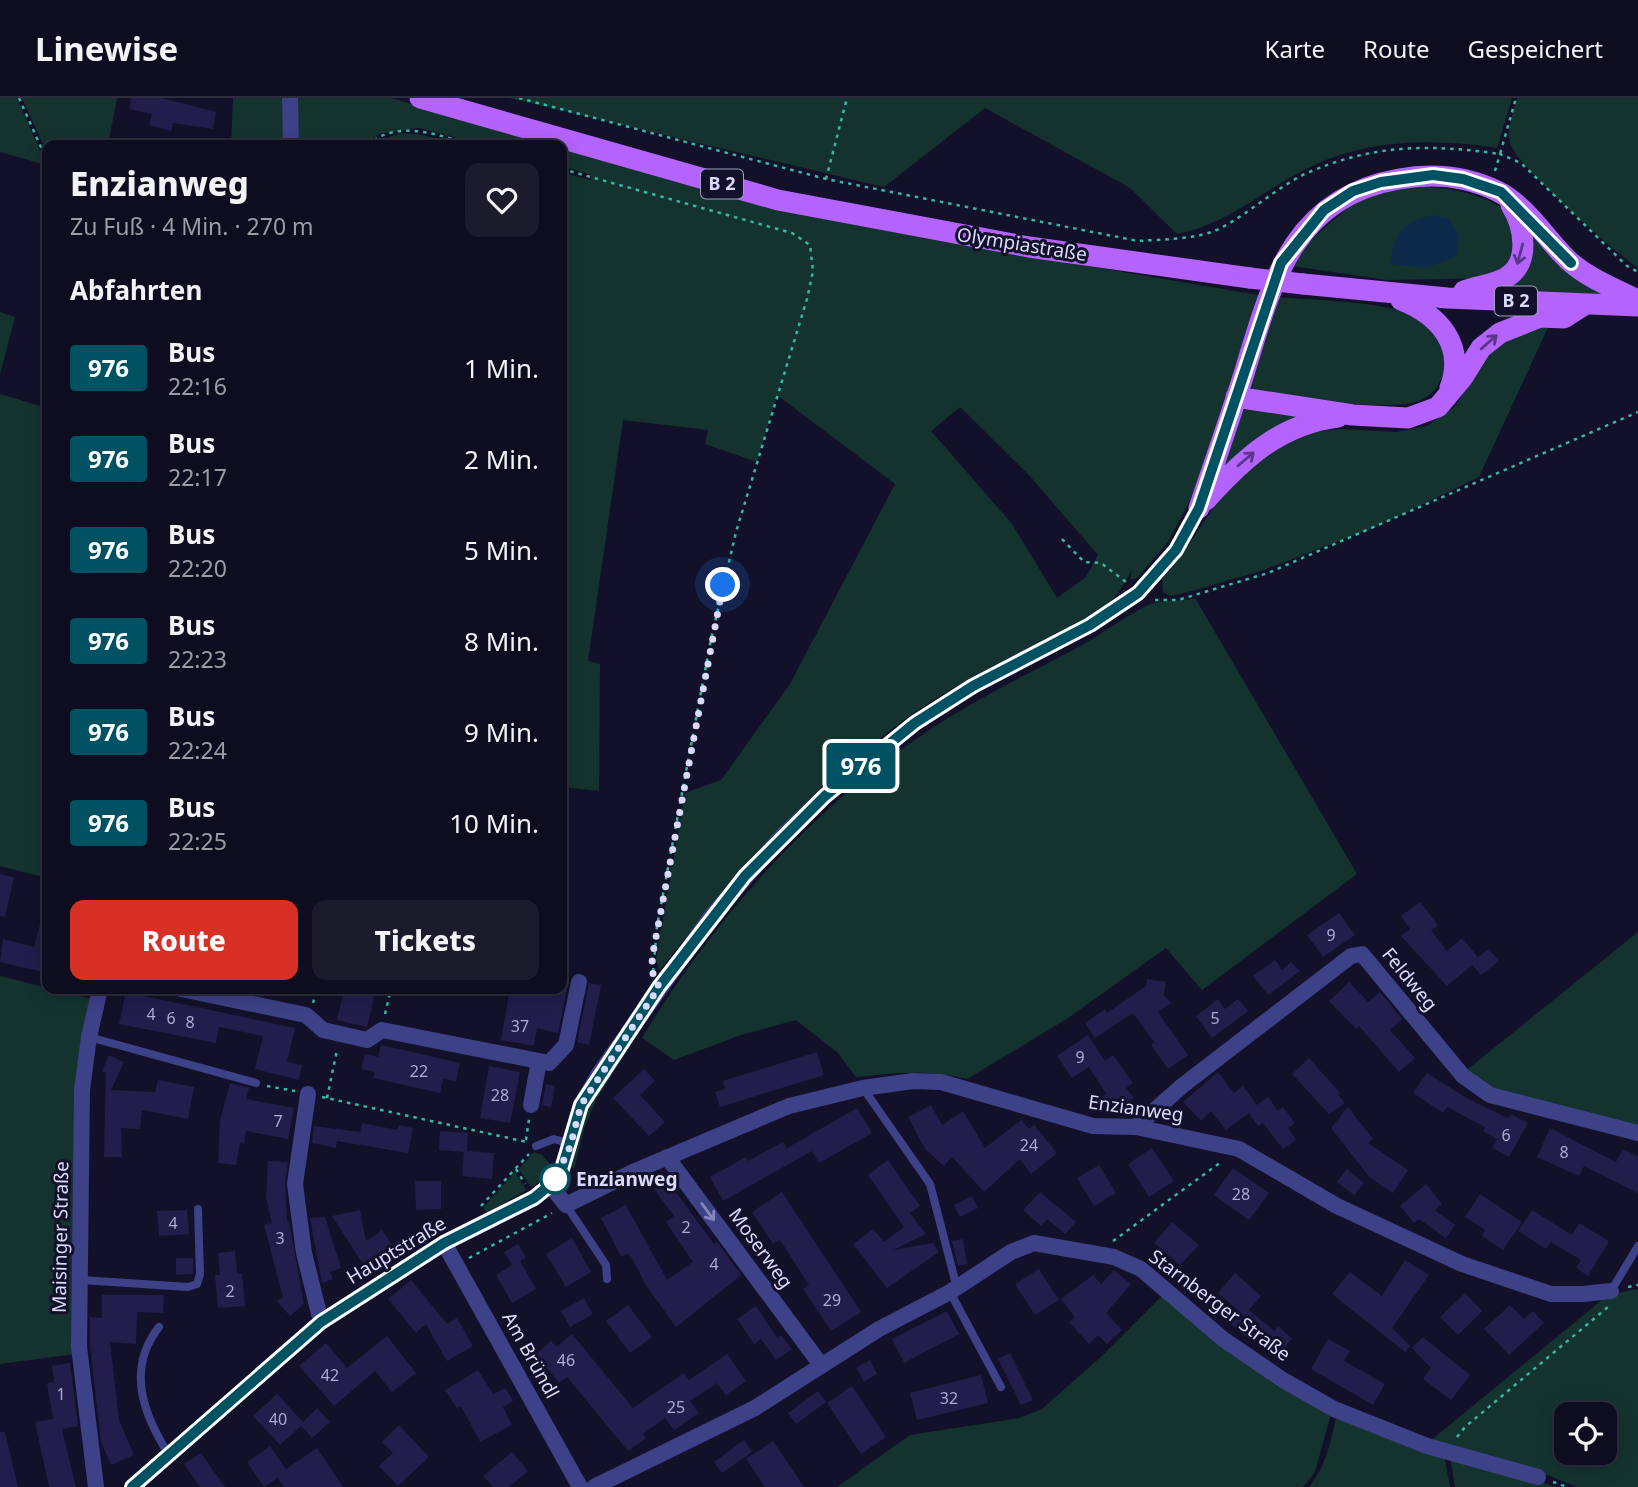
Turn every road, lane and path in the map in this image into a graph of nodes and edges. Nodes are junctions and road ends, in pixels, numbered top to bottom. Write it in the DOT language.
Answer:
graph roads {
  1 [pos="19,98"];
  2 [pos="290,98"];
  3 [pos="420,98"];
  4 [pos="519,98"];
  5 [pos="847,98"];
  6 [pos="1516,98"];
  7 [pos="291,140"];
  8 [pos="375,140"];
  9 [pos="454,140"];
  10 [pos="42,150"];
  11 [pos="1500,154"];
  12 [pos="567,170"];
  13 [pos="826,179"];
  14 [pos="1495,190"];
  15 [pos="1638,272"];
  16 [pos="1377,290"];
  17 [pos="1447,298"];
  18 [pos="1638,300"];
  19 [pos="1586,304"];
  20 [pos="1638,306"];
  21 [pos="1447,395"];
  22 [pos="1236,397"];
  23 [pos="1638,412"];
  24 [pos="1353,415"];
  25 [pos="1199,508"];
  26 [pos="1062,539"];
  27 [pos="1144,596"];
  28 [pos="579,982"];
  29 [pos="659,987"];
  30 [pos="99,994"];
  31 [pos="205,994"];
  32 [pos="390,994"];
  33 [pos="382,1030"];
  34 [pos="340,1034"];
  35 [pos="89,1037"];
  36 [pos="539,1061"];
  37 [pos="256,1083"];
  38 [pos="863,1088"];
  39 [pos="308,1094"];
  40 [pos="327,1098"];
  41 [pos="531,1105"];
  42 [pos="1136,1127"];
  43 [pos="1638,1133"];
  44 [pos="526,1142"];
  45 [pos="571,1144"];
  46 [pos="536,1146"];
  47 [pos="1239,1149"];
  48 [pos="667,1157"];
  49 [pos="550,1185"];
  50 [pos="566,1205"];
  51 [pos="198,1209"];
  52 [pos="478,1209"];
  53 [pos="444,1243"];
  54 [pos="1638,1246"];
  55 [pos="1097,1254"];
  56 [pos="456,1265"];
  57 [pos="81,1279"];
  58 [pos="607,1279"];
  59 [pos="953,1290"];
  60 [pos="1610,1291"];
  61 [pos="321,1322"];
  62 [pos="159,1327"];
  63 [pos="821,1365"];
  64 [pos="1001,1387"];
  65 [pos="1446,1451"];
  66 [pos="169,1455"];
  67 [pos="1538,1476"];
  68 [pos="96,1487"];
  69 [pos="132,1487"];
  70 [pos="580,1487"];
  71 [pos="594,1487"];
  1 -- 10 [label="path"];
  2 -- 7 [label="street"];
  3 -- 16 [label="main road, Olympiastraße / B 2, bridge"];
  4 -- 13 [label="path"];
  5 -- 13 [label="path"];
  6 -- 11 [label="path"];
  8 -- 9 [label="path"];
  11 -- 13 [label="path"];
  11 -- 14 [label="path"];
  11 -- 15 [label="path"];
  12 -- 29 [label="path"];
  14 -- 17 [label="main road, one-way"];
  14 -- 18 [label="main road"];
  14 -- 22 [label="main road"];
  16 -- 17 [label="main road, Olympiastraße / B 2"];
  16 -- 21 [label="main road"];
  17 -- 19 [label="main road, Olympiastraße / B 2"];
  19 -- 20 [label="main road, Olympiastraße / B 2"];
  21 -- 19 [label="main road, one-way"];
  21 -- 24 [label="main road"];
  22 -- 24 [label="main road"];
  22 -- 25 [label="main road"];
  23 -- 27 [label="path"];
  25 -- 24 [label="main road, one-way"];
  25 -- 27 [label="street, Hauptstraße"];
  26 -- 27 [label="path"];
  27 -- 29 [label="street, Hauptstraße"];
  28 -- 36 [label="street"];
  29 -- 45 [label="street, Hauptstraße"];
  30 -- 35 [label="street, Maisinger Straße"];
  31 -- 34 [label="street"];
  32 -- 33 [label="path"];
  33 -- 34 [label="street"];
  33 -- 36 [label="street"];
  34 -- 40 [label="path"];
  35 -- 37 [label="lane"];
  35 -- 57 [label="street, Maisinger Straße"];
  36 -- 41 [label="street"];
  37 -- 39 [label="path"];
  38 -- 42 [label="street, Enzianweg"];
  38 -- 48 [label="street, Enzianweg"];
  38 -- 59 [label="lane"];
  39 -- 40 [label="path"];
  39 -- 61 [label="street"];
  40 -- 44 [label="path"];
  41 -- 44 [label="path"];
  42 -- 43 [label="street, Feldweg"];
  42 -- 47 [label="street, Enzianweg"];
  44 -- 46 [label="path"];
  45 -- 46 [label="lane"];
  45 -- 49 [label="street, Hauptstraße"];
  46 -- 52 [label="path"];
  47 -- 55 [label="path"];
  47 -- 60 [label="street, Enzianweg"];
  48 -- 50 [label="street, Enzianweg"];
  48 -- 63 [label="street, Moserweg, one-way"];
  49 -- 50 [label="street"];
  49 -- 53 [label="street, Hauptstraße"];
  50 -- 56 [label="path"];
  50 -- 58 [label="lane"];
  51 -- 57 [label="lane"];
  53 -- 56 [label="street, Am Bründl"];
  53 -- 61 [label="street, Hauptstraße"];
  54 -- 60 [label="lane"];
  55 -- 59 [label="street, Starnberger Straße"];
  55 -- 65 [label="street, Starnberger Straße"];
  56 -- 70 [label="street, Am Bründl"];
  57 -- 68 [label="street, Maisinger Straße"];
  59 -- 63 [label="street, Starnberger Straße"];
  59 -- 64 [label="lane"];
  60 -- 65 [label="path"];
  61 -- 66 [label="street, Hauptstraße"];
  62 -- 66 [label="lane"];
  63 -- 71 [label="street, Starnberger Straße"];
  65 -- 67 [label="street, Starnberger Straße"];
  66 -- 69 [label="street, Hauptstraße"];
}
